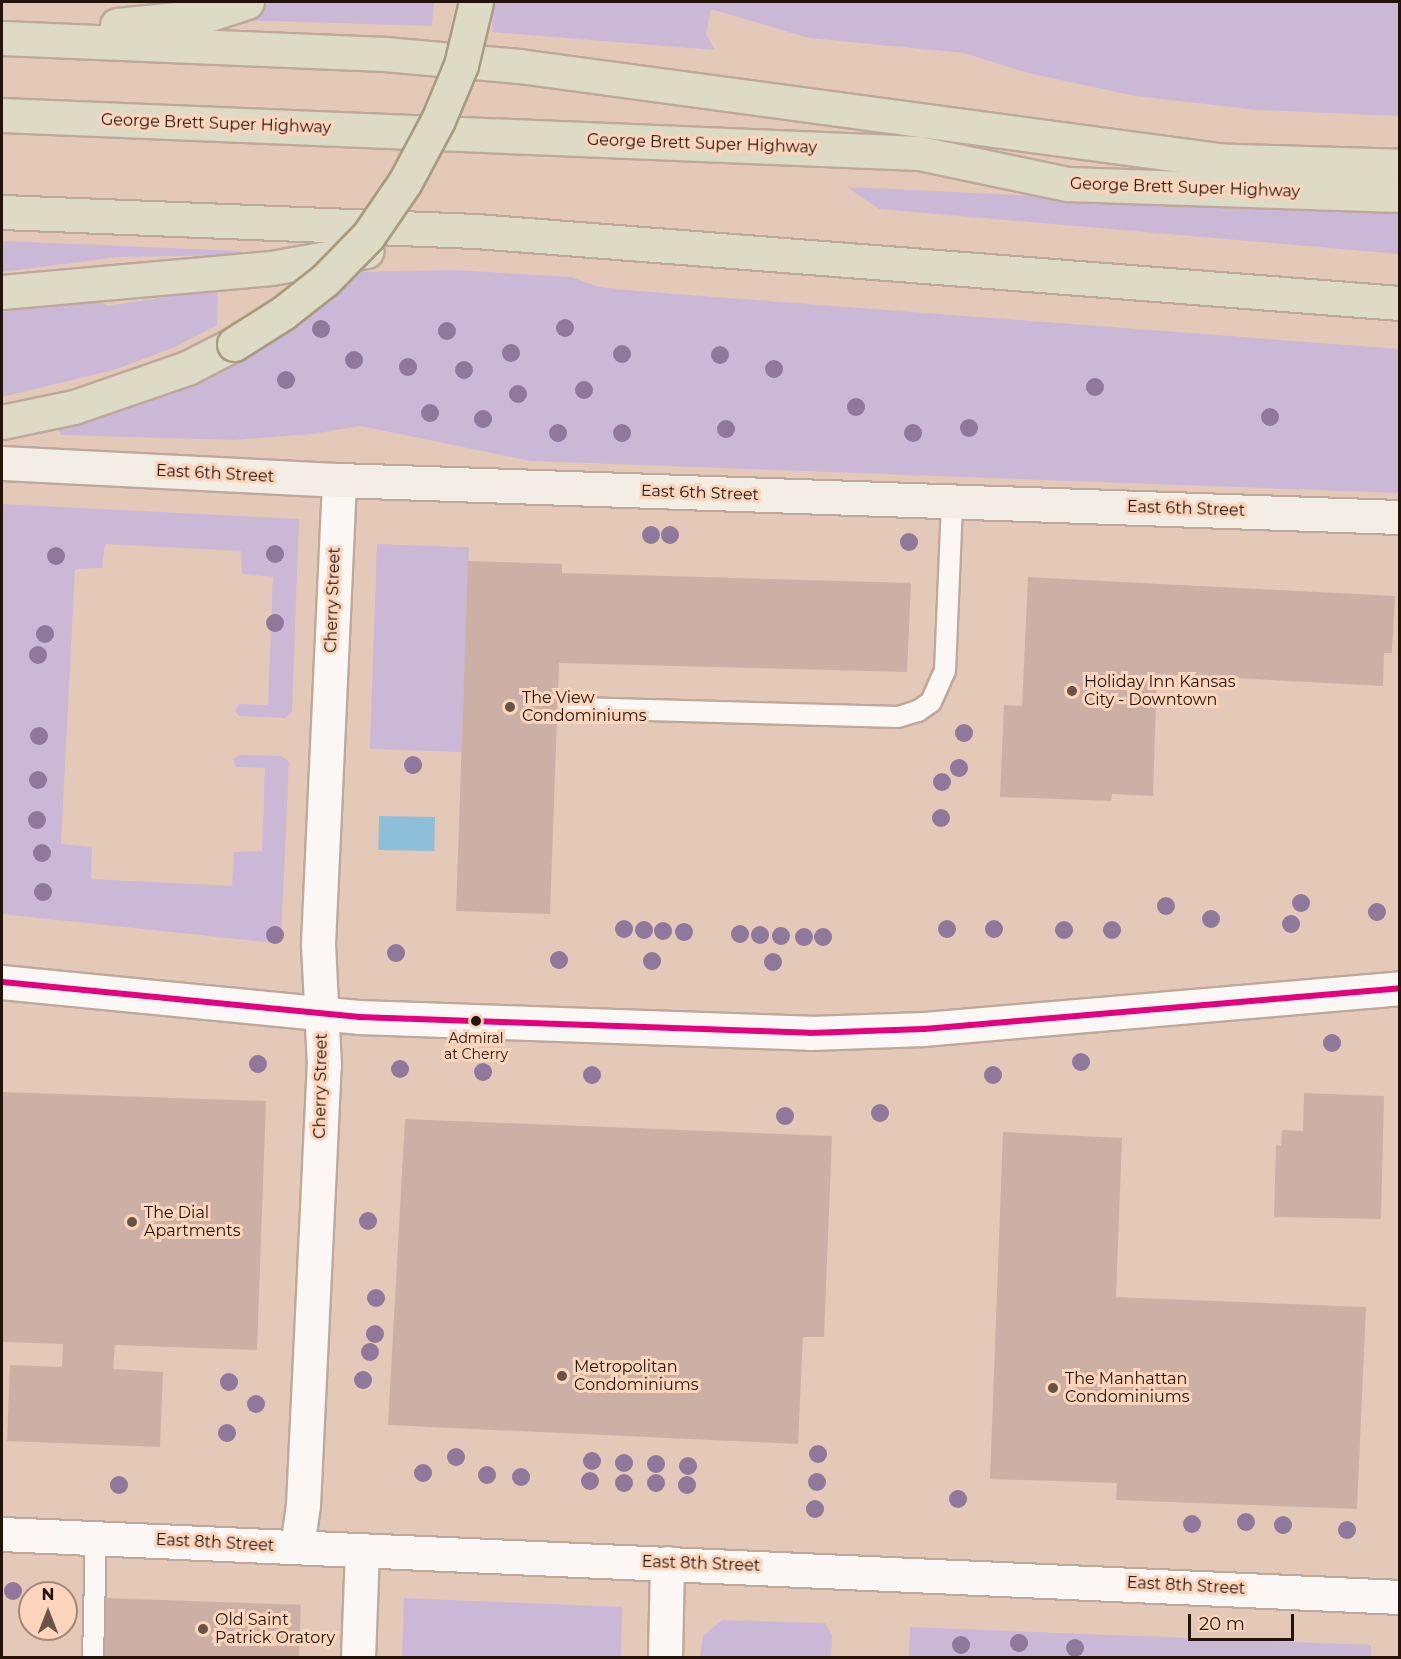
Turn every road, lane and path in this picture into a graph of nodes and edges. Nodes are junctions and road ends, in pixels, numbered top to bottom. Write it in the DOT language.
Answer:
graph roads {
  1 [pos="247,2"];
  2 [pos="476,2"];
  3 [pos="2,37"];
  4 [pos="2,115"];
  5 [pos="919,153"];
  6 [pos="1225,161"];
  7 [pos="1391,180"];
  8 [pos="2,212"];
  9 [pos="476,231"];
  10 [pos="2,292"];
  11 [pos="1388,302"];
  12 [pos="2,422"];
  13 [pos="2,463"];
  14 [pos="339,480"];
  15 [pos="952,501"];
  16 [pos="1400,517"];
  17 [pos="576,708"];
  18 [pos="2,982"];
  19 [pos="1400,988"];
  20 [pos="322,1014"];
  21 [pos="2,1534"];
  22 [pos="96,1538"];
  23 [pos="297,1547"];
  24 [pos="362,1550"];
  25 [pos="667,1563"];
  26 [pos="1400,1597"];
  27 [pos="93,1658"];
  28 [pos="358,1658"];
  29 [pos="665,1658"];
  1 -- 3 [label="highway"];
  2 -- 12 [label="highway, bridge"];
  3 -- 6 [label="highway"];
  4 -- 5 [label="highway, George Brett Super Highway"];
  5 -- 6 [label="highway"];
  5 -- 7 [label="highway, George Brett Super Highway"];
  6 -- 7 [label="highway"];
  8 -- 9 [label="highway"];
  9 -- 10 [label="highway"];
  9 -- 11 [label="highway"];
  13 -- 14 [label="main road, East 6th Street"];
  14 -- 15 [label="main road, East 6th Street"];
  14 -- 20 [label="street, Cherry Street"];
  15 -- 16 [label="main road, East 6th Street"];
  15 -- 17 [label="lane"];
  18 -- 20 [label="street"];
  19 -- 20 [label="street"];
  20 -- 23 [label="street, Cherry Street"];
  21 -- 22 [label="street, East 8th Street"];
  22 -- 23 [label="street, East 8th Street"];
  22 -- 27 [label="lane"];
  23 -- 24 [label="street, East 8th Street"];
  24 -- 25 [label="street, East 8th Street"];
  24 -- 28 [label="street"];
  25 -- 26 [label="street, East 8th Street"];
  25 -- 29 [label="street"];
}
